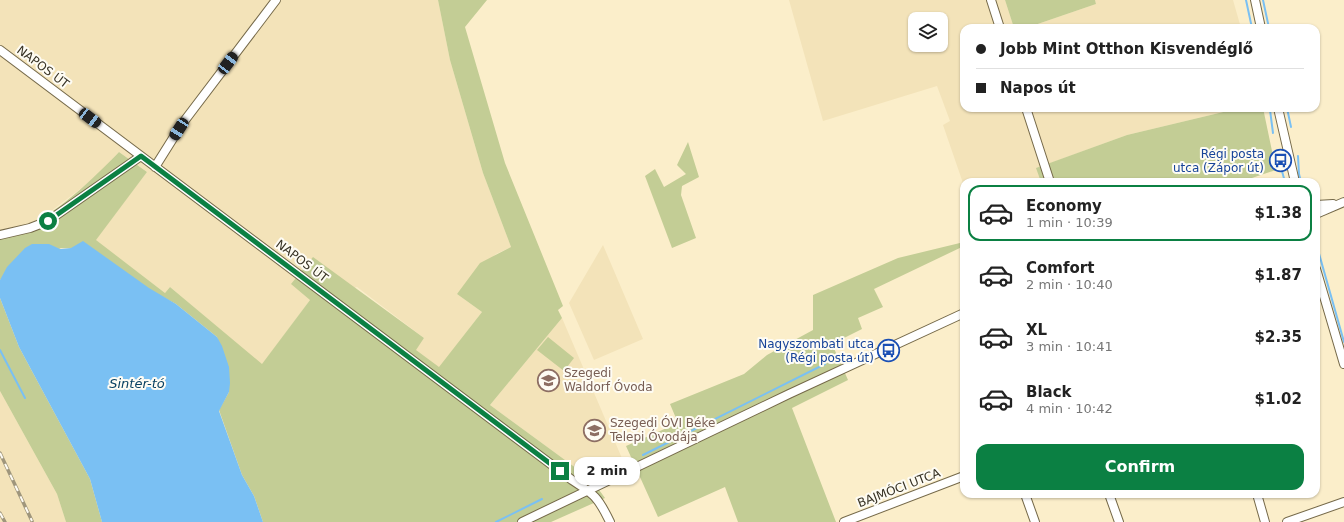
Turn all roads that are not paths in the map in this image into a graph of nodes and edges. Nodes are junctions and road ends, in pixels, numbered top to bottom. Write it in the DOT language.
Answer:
graph roads {
  1 [pos="276,0"];
  2 [pos="991,0"];
  3 [pos="1255,0"];
  4 [pos="999,24"];
  5 [pos="1259,24"];
  6 [pos="0,50"];
  7 [pos="1027,112"];
  8 [pos="1279,112"];
  9 [pos="141,156"];
  10 [pos="155,167"];
  11 [pos="1049,178"];
  12 [pos="1293,178"];
  13 [pos="1341,203"];
  14 [pos="1320,205"];
  15 [pos="1320,212"];
  16 [pos="0,235"];
  17 [pos="1320,283"];
  18 [pos="960,316"];
  19 [pos="1344,364"];
  20 [pos="960,478"];
  21 [pos="590,491"];
  22 [pos="1026,498"];
  23 [pos="1110,498"];
  24 [pos="1258,498"];
  25 [pos="1344,502"];
  26 [pos="522,522"];
  27 [pos="610,522"];
  28 [pos="844,522"];
  29 [pos="1035,522"];
  30 [pos="1119,522"];
  31 [pos="1265,522"];
  32 [pos="1287,522"];
  1 -- 10 [label="street"];
  2 -- 4 [label="street"];
  3 -- 5 [label="street"];
  6 -- 9 [label="street, NAPOS ÚT"];
  7 -- 11 [label="street"];
  8 -- 12 [label="street"];
  9 -- 10 [label="street, NAPOS ÚT"];
  9 -- 16 [label="street"];
  10 -- 21 [label="street, NAPOS ÚT"];
  13 -- 14 [label="street"];
  13 -- 15 [label="street"];
  17 -- 19 [label="street"];
  18 -- 21 [label="street"];
  20 -- 28 [label="street, BAJMÓCI UTCA"];
  21 -- 26 [label="street"];
  21 -- 27 [label="street, NAPOS ÚT"];
  22 -- 29 [label="street"];
  23 -- 30 [label="street"];
  24 -- 31 [label="street"];
  25 -- 32 [label="street"];
}
